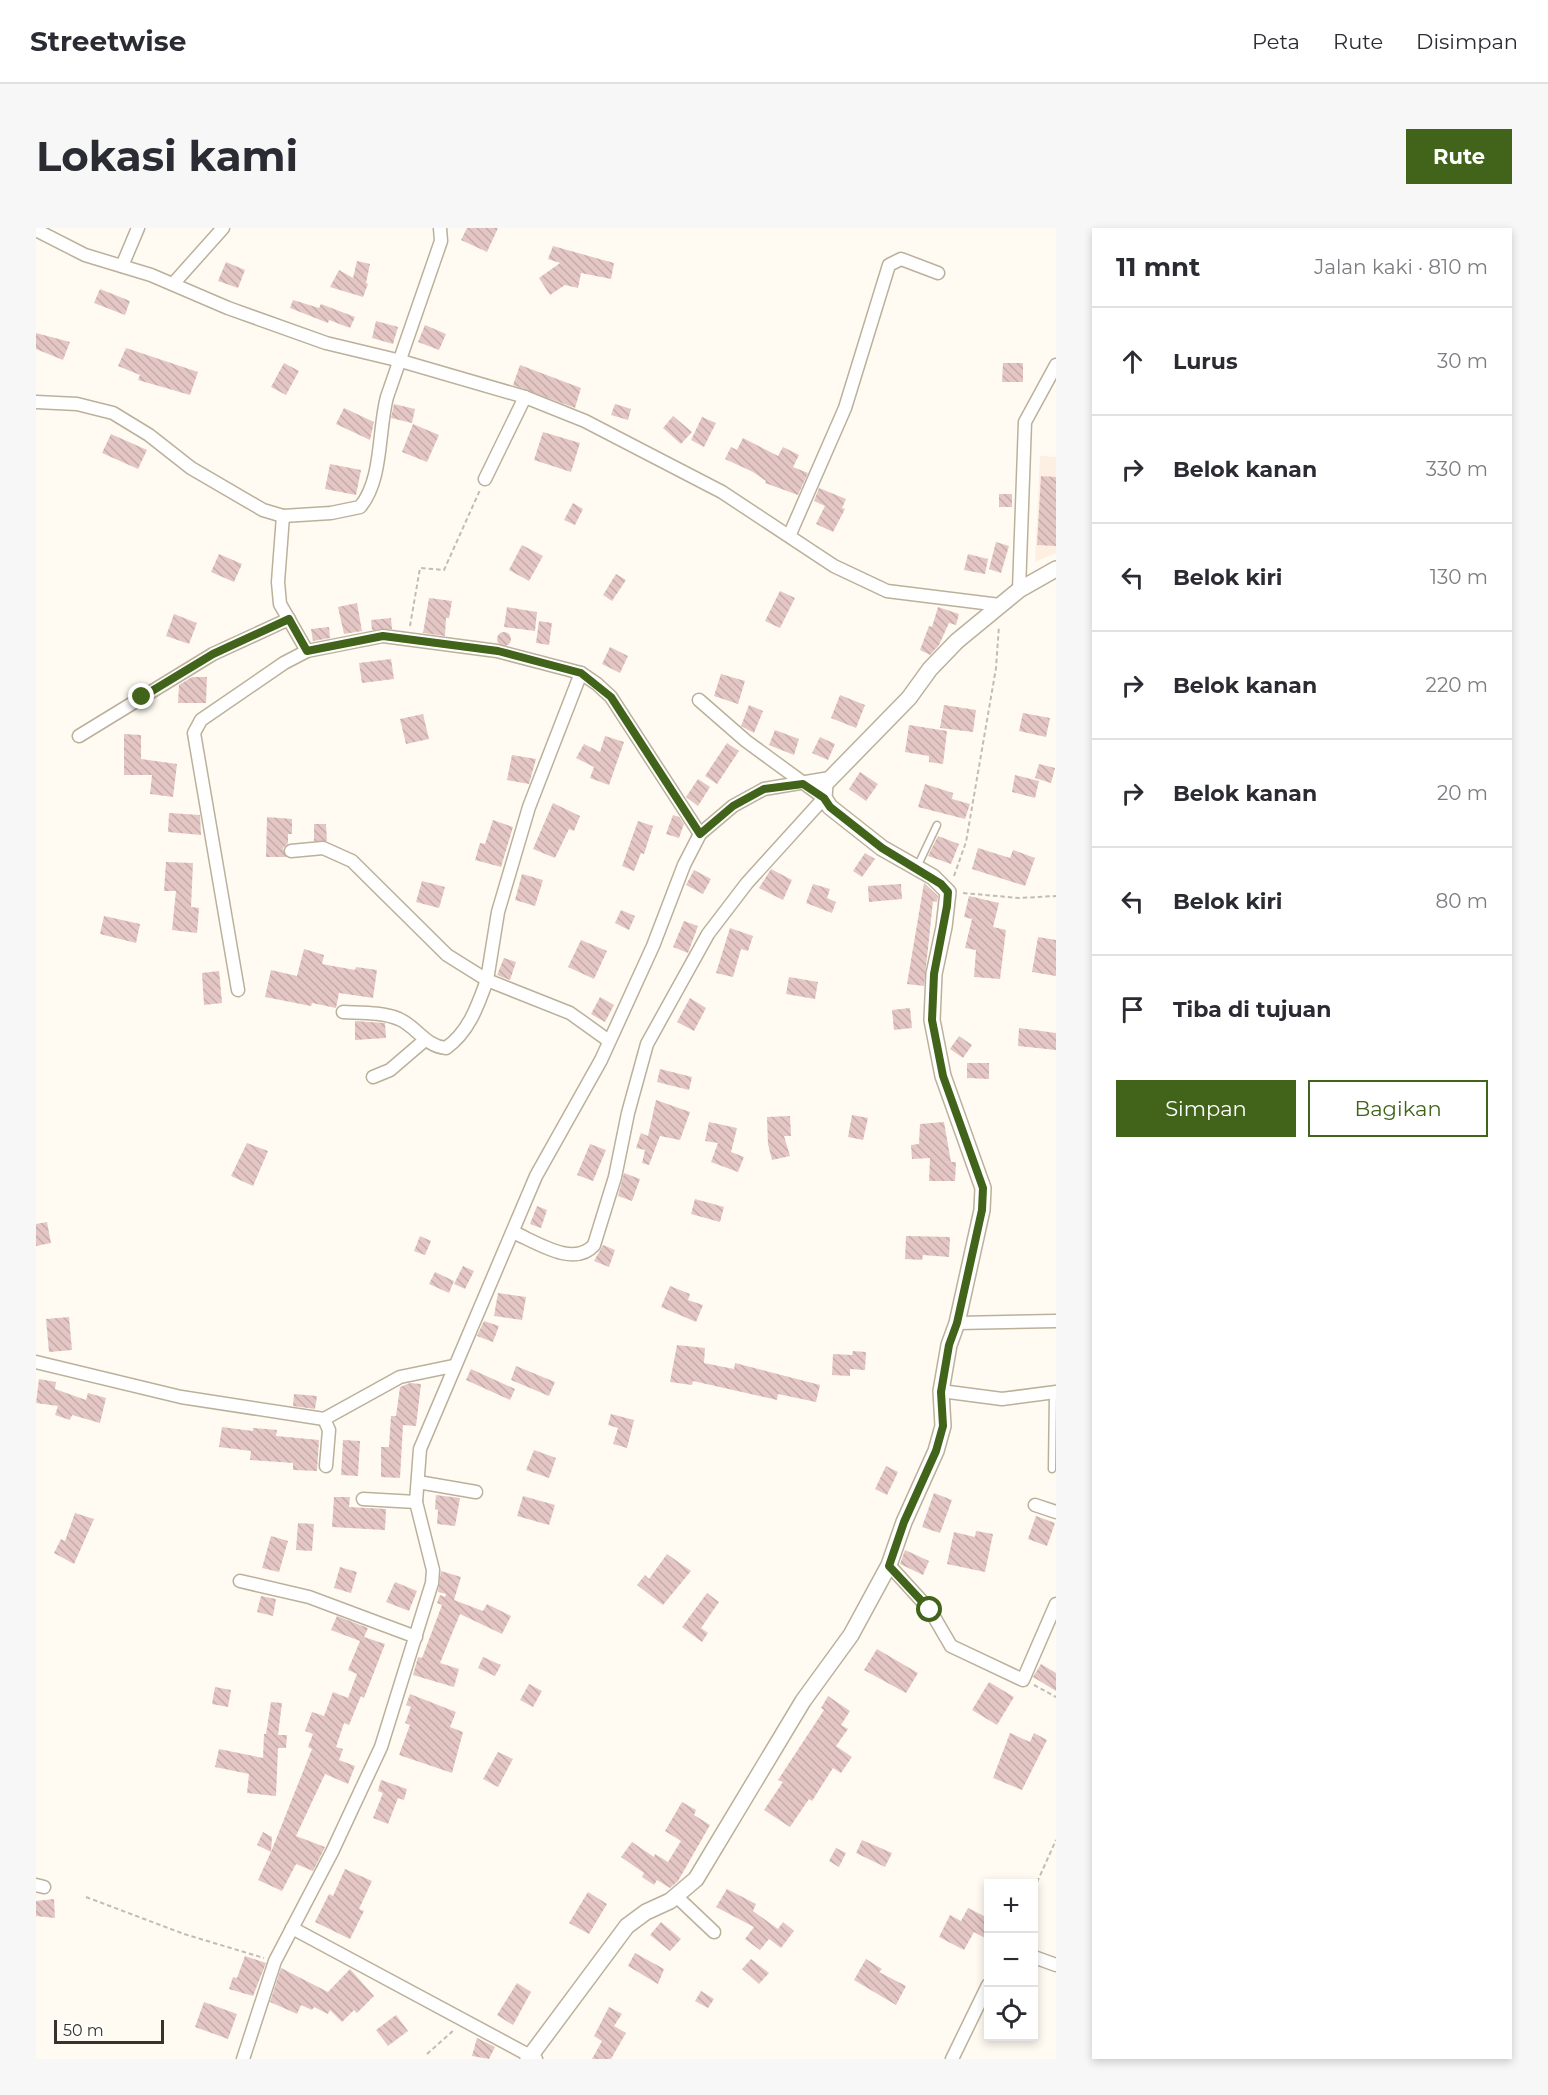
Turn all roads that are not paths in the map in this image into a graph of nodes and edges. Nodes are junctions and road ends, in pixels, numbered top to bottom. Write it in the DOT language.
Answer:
graph roads {
  1 [pos="138,228"];
  2 [pos="223,228"];
  3 [pos="440,228"];
  4 [pos="36,230"];
  5 [pos="122,267"];
  6 [pos="938,273"];
  7 [pos="172,284"];
  8 [pos="401,361"];
  9 [pos="1056,364"];
  10 [pos="525,397"];
  11 [pos="36,402"];
  12 [pos="485,479"];
  13 [pos="283,516"];
  14 [pos="790,534"];
  15 [pos="1056,569"];
  16 [pos="1019,590"];
  17 [pos="1000,605"];
  18 [pos="289,619"];
  19 [pos="307,651"];
  20 [pos="581,673"];
  21 [pos="699,700"];
  22 [pos="79,736"];
  23 [pos="830,778"];
  24 [pos="803,784"];
  25 [pos="824,798"];
  26 [pos="937,825"];
  27 [pos="700,834"];
  28 [pos="291,851"];
  29 [pos="917,868"];
  30 [pos="487,980"];
  31 [pos="238,990"];
  32 [pos="344,1012"];
  33 [pos="425,1040"];
  34 [pos="609,1041"];
  35 [pos="372,1077"];
  36 [pos="513,1232"];
  37 [pos="1056,1321"];
  38 [pos="957,1323"];
  39 [pos="36,1362"];
  40 [pos="453,1366"];
  41 [pos="941,1392"];
  42 [pos="1054,1392"];
  43 [pos="324,1419"];
  44 [pos="326,1466"];
  45 [pos="1052,1469"];
  46 [pos="418,1482"];
  47 [pos="476,1491"];
  48 [pos="363,1499"];
  49 [pos="417,1502"];
  50 [pos="1035,1505"];
  51 [pos="1056,1512"];
  52 [pos="889,1566"];
  53 [pos="240,1581"];
  54 [pos="1056,1604"];
  55 [pos="416,1637"];
  56 [pos="676,1896"];
  57 [pos="292,1928"];
  58 [pos="714,1932"];
  59 [pos="1038,1958"];
  60 [pos="1056,1965"];
  61 [pos="987,1987"];
  62 [pos="531,2058"];
  63 [pos="243,2059"];
  64 [pos="952,2059"];
  1 -- 5 [label="street"];
  2 -- 7 [label="street"];
  3 -- 8 [label="street"];
  4 -- 5 [label="street"];
  5 -- 7 [label="street"];
  6 -- 14 [label="street"];
  7 -- 8 [label="street"];
  8 -- 10 [label="street"];
  8 -- 13 [label="street"];
  9 -- 16 [label="street"];
  10 -- 12 [label="street"];
  10 -- 14 [label="street"];
  11 -- 13 [label="street"];
  13 -- 18 [label="street"];
  14 -- 17 [label="street"];
  15 -- 16 [label="street"];
  16 -- 17 [label="street"];
  17 -- 23 [label="street"];
  18 -- 19 [label="street"];
  18 -- 22 [label="street"];
  19 -- 20 [label="street"];
  19 -- 31 [label="street"];
  20 -- 27 [label="street"];
  20 -- 30 [label="street"];
  21 -- 24 [label="street"];
  23 -- 24 [label="street"];
  23 -- 25 [label="street"];
  24 -- 25 [label="street"];
  24 -- 27 [label="street"];
  25 -- 29 [label="street"];
  25 -- 36 [label="street"];
  26 -- 29 [label="lane"];
  27 -- 34 [label="street"];
  28 -- 30 [label="street"];
  29 -- 38 [label="street"];
  30 -- 33 [label="street"];
  30 -- 34 [label="street"];
  32 -- 33 [label="street"];
  33 -- 35 [label="street"];
  34 -- 36 [label="street"];
  36 -- 40 [label="street"];
  37 -- 38 [label="street"];
  38 -- 41 [label="street"];
  39 -- 43 [label="street"];
  40 -- 43 [label="street"];
  40 -- 46 [label="street"];
  41 -- 42 [label="street"];
  41 -- 52 [label="street"];
  42 -- 45 [label="lane"];
  43 -- 44 [label="street"];
  46 -- 47 [label="street"];
  46 -- 49 [label="street"];
  48 -- 49 [label="street"];
  49 -- 55 [label="street"];
  50 -- 51 [label="street"];
  52 -- 54 [label="street"];
  52 -- 56 [label="street"];
  53 -- 55 [label="street"];
  55 -- 57 [label="street"];
  56 -- 58 [label="street"];
  56 -- 62 [label="street"];
  57 -- 62 [label="street"];
  57 -- 63 [label="street"];
  59 -- 60 [label="street"];
  61 -- 64 [label="street"];
}
